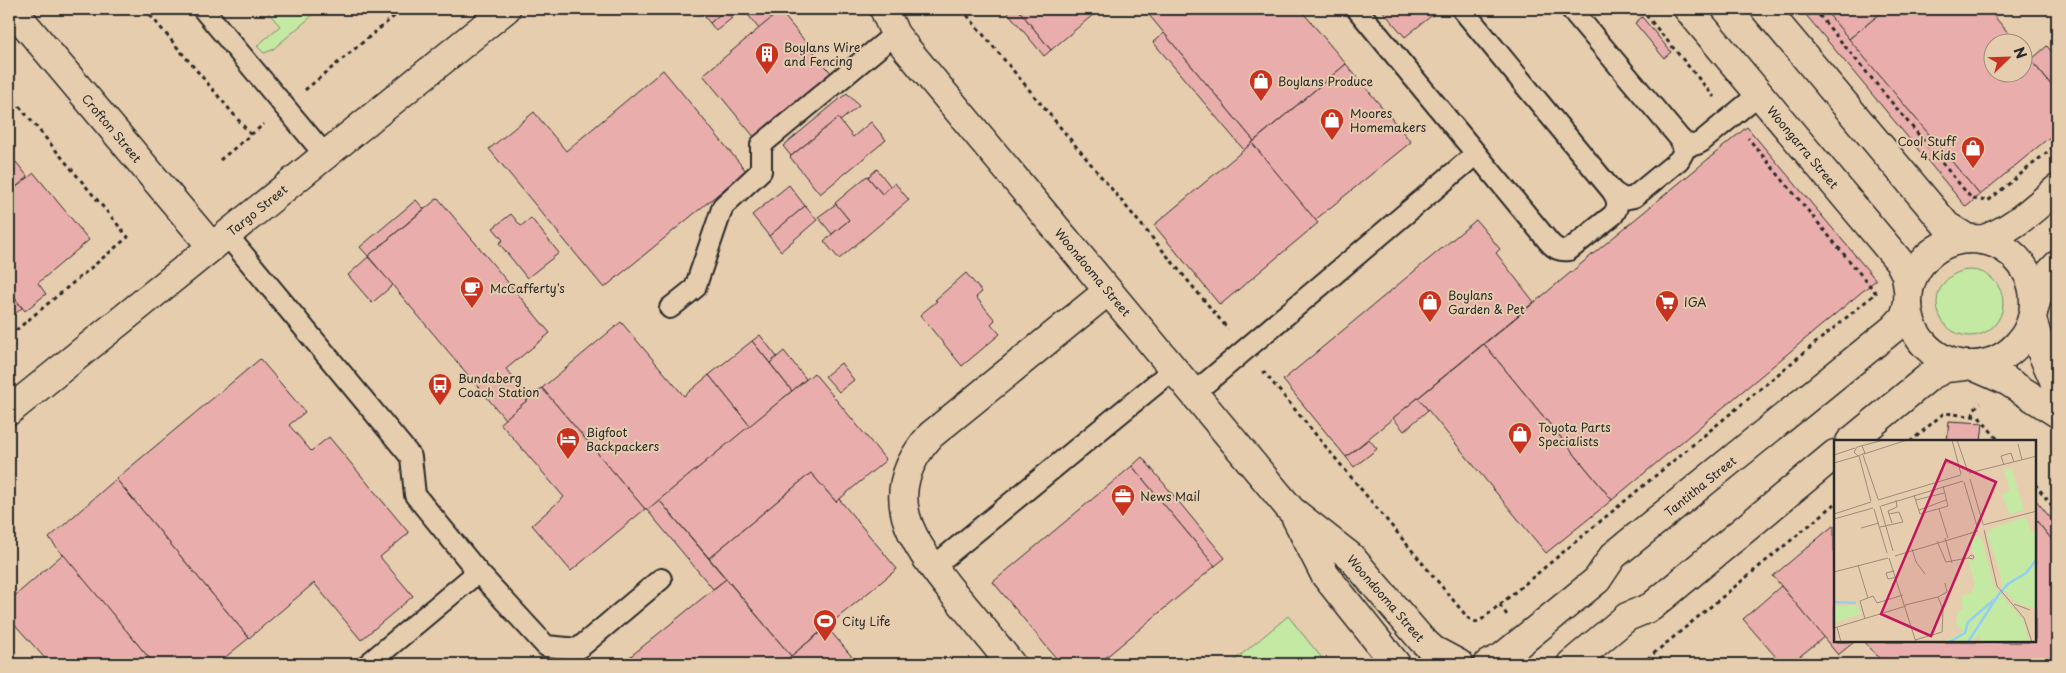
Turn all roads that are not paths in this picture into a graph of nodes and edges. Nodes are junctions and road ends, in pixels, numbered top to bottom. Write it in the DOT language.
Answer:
graph roads {
  1 [pos="12,9"];
  2 [pos="203,9"];
  3 [pos="506,9"];
  4 [pos="862,9"];
  5 [pos="884,9"];
  6 [pos="1357,9"];
  7 [pos="1462,9"];
  8 [pos="1571,9"];
  9 [pos="1688,9"];
  10 [pos="1765,9"];
  11 [pos="895,34"];
  12 [pos="1759,94"];
  13 [pos="1681,140"];
  14 [pos="1476,154"];
  15 [pos="325,156"];
  16 [pos="2057,189"];
  17 [pos="1613,192"];
  18 [pos="1974,240"];
  19 [pos="220,241"];
  20 [pos="2057,266"];
  21 [pos="1108,290"];
  22 [pos="1908,297"];
  23 [pos="670,308"];
  24 [pos="2033,314"];
  25 [pos="1969,366"];
  26 [pos="1174,369"];
  27 [pos="2057,386"];
  28 [pos="1194,393"];
  29 [pos="9,412"];
  30 [pos="2057,413"];
  31 [pos="1852,440"];
  32 [pos="1834,455"];
  33 [pos="1292,510"];
  34 [pos="933,567"];
  35 [pos="478,572"];
  36 [pos="661,580"];
  37 [pos="368,664"];
  38 [pos="1011,664"];
  39 [pos="1396,664"];
  40 [pos="1458,664"];
  41 [pos="1488,664"];
  42 [pos="1571,664"];
  1 -- 19 [label="street, Crofton Street"];
  2 -- 15 [label="lane"];
  3 -- 15 [label="street, Targo Street"];
  4 -- 11 [label="street, Woondooma Street"];
  5 -- 11 [label="street, Woondooma Street"];
  6 -- 14 [label="lane"];
  7 -- 17 [label="lane"];
  8 -- 13 [label="lane"];
  9 -- 12 [label="street, Woongarra Street"];
  10 -- 18 [label="street"];
  11 -- 21 [label="street, Woondooma Street"];
  11 -- 23 [label="lane"];
  12 -- 13 [label="lane"];
  12 -- 22 [label="street, Woongarra Street"];
  13 -- 17 [label="lane"];
  14 -- 17 [label="lane"];
  14 -- 28 [label="lane"];
  15 -- 19 [label="street, Targo Street"];
  16 -- 18 [label="street"];
  18 -- 22 [label="street"];
  18 -- 24 [label="street"];
  19 -- 29 [label="street, Targo Street"];
  19 -- 35 [label="lane"];
  20 -- 24 [label="street"];
  21 -- 26 [label="street, Woondooma Street"];
  21 -- 34 [label="street"];
  22 -- 25 [label="street"];
  22 -- 41 [label="street, Tantitha Street"];
  24 -- 25 [label="street"];
  24 -- 27 [label="street"];
  25 -- 30 [label="street"];
  25 -- 31 [label="street"];
  26 -- 28 [label="street, Woondooma Street"];
  26 -- 34 [label="lane"];
  28 -- 33 [label="street, Woondooma Street"];
  32 -- 42 [label="street"];
  33 -- 39 [label="street, Woondooma Street"];
  33 -- 40 [label="street, Woondooma Street"];
  34 -- 38 [label="street"];
  35 -- 36 [label="lane"];
  35 -- 37 [label="lane"];
}
